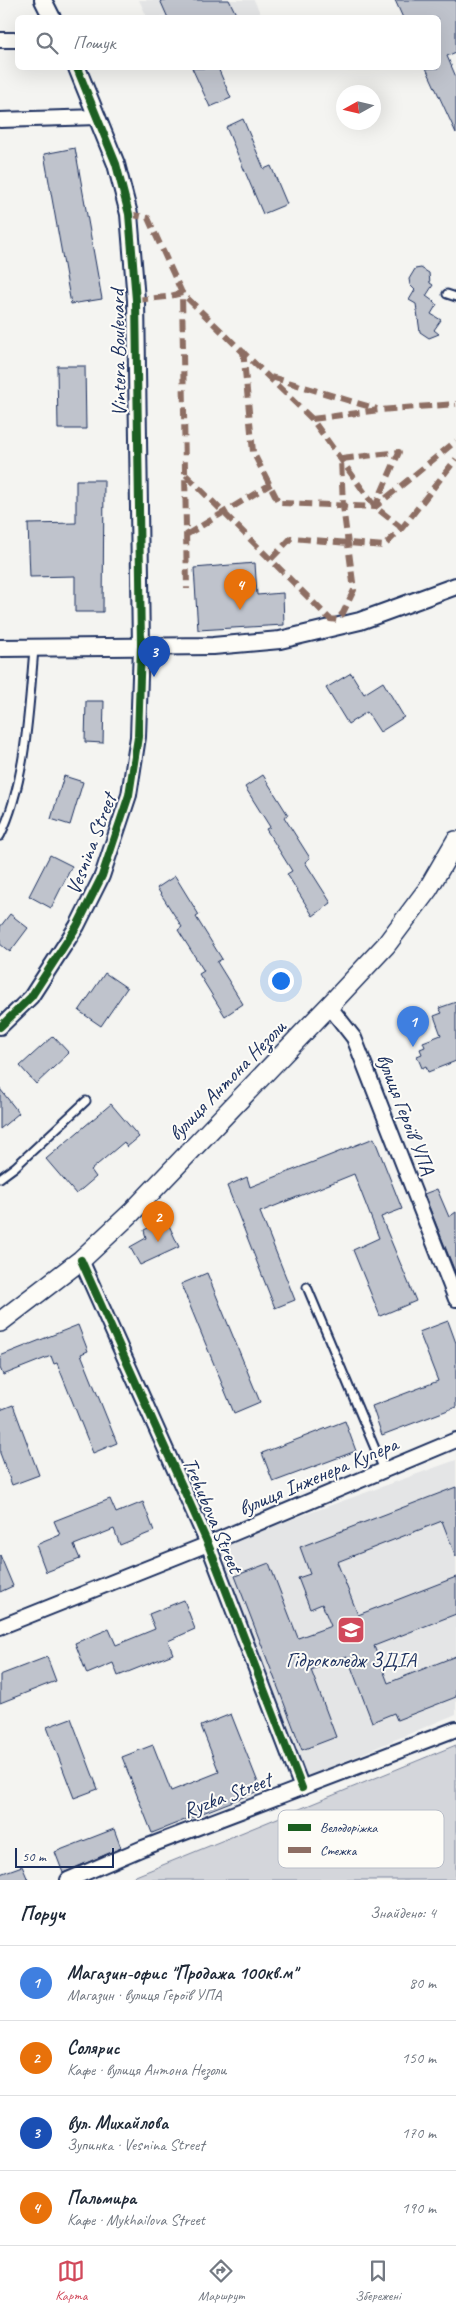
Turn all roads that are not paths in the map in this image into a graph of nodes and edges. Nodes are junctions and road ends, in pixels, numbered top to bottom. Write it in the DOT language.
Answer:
graph roads {
  1 [pos="43,0"];
  2 [pos="50,15"];
  3 [pos="0,40"];
  4 [pos="15,40"];
  5 [pos="78,70"];
  6 [pos="98,117"];
  7 [pos="0,120"];
  8 [pos="447,294"];
  9 [pos="456,297"];
  10 [pos="456,586"];
  11 [pos="141,646"];
  12 [pos="0,648"];
  13 [pos="34,649"];
  14 [pos="0,836"];
  15 [pos="456,841"];
  16 [pos="329,1006"];
  17 [pos="0,1026"];
  18 [pos="86,1101"];
  19 [pos="0,1178"];
  20 [pos="81,1260"];
  21 [pos="307,1287"];
  22 [pos="456,1299"];
  23 [pos="0,1322"];
  24 [pos="456,1440"];
  25 [pos="384,1470"];
  26 [pos="208,1544"];
  27 [pos="0,1627"];
  28 [pos="456,1729"];
  29 [pos="302,1788"];
  30 [pos="68,1880"];
  1 -- 2 [label="street"];
  3 -- 4 [label="street"];
  5 -- 6 [label="street, Vintera Boulevard"];
  6 -- 7 [label="street"];
  6 -- 11 [label="street, Vintera Boulevard"];
  8 -- 9 [label="lane"];
  10 -- 11 [label="street"];
  11 -- 13 [label="street"];
  11 -- 17 [label="street, Vesnina Street"];
  12 -- 13 [label="street"];
  13 -- 14 [label="lane"];
  15 -- 16 [label="main road, вулиця Антона Незоли"];
  16 -- 20 [label="main road, вулиця Антона Незоли"];
  16 -- 22 [label="street, вулиця Героїв УПА"];
  18 -- 19 [label="lane"];
  20 -- 23 [label="main road, вулиця Антона Незоли"];
  20 -- 26 [label="street, Trehubova Street"];
  21 -- 25 [label="lane"];
  24 -- 25 [label="street, вулиця Інженера Купера"];
  25 -- 26 [label="street, вулиця Інженера Купера"];
  26 -- 27 [label="street, вулиця Інженера Купера"];
  26 -- 29 [label="street, Trehubova Street"];
  28 -- 29 [label="street, Ryzka Street"];
  29 -- 30 [label="street, Ryzka Street"];
}
